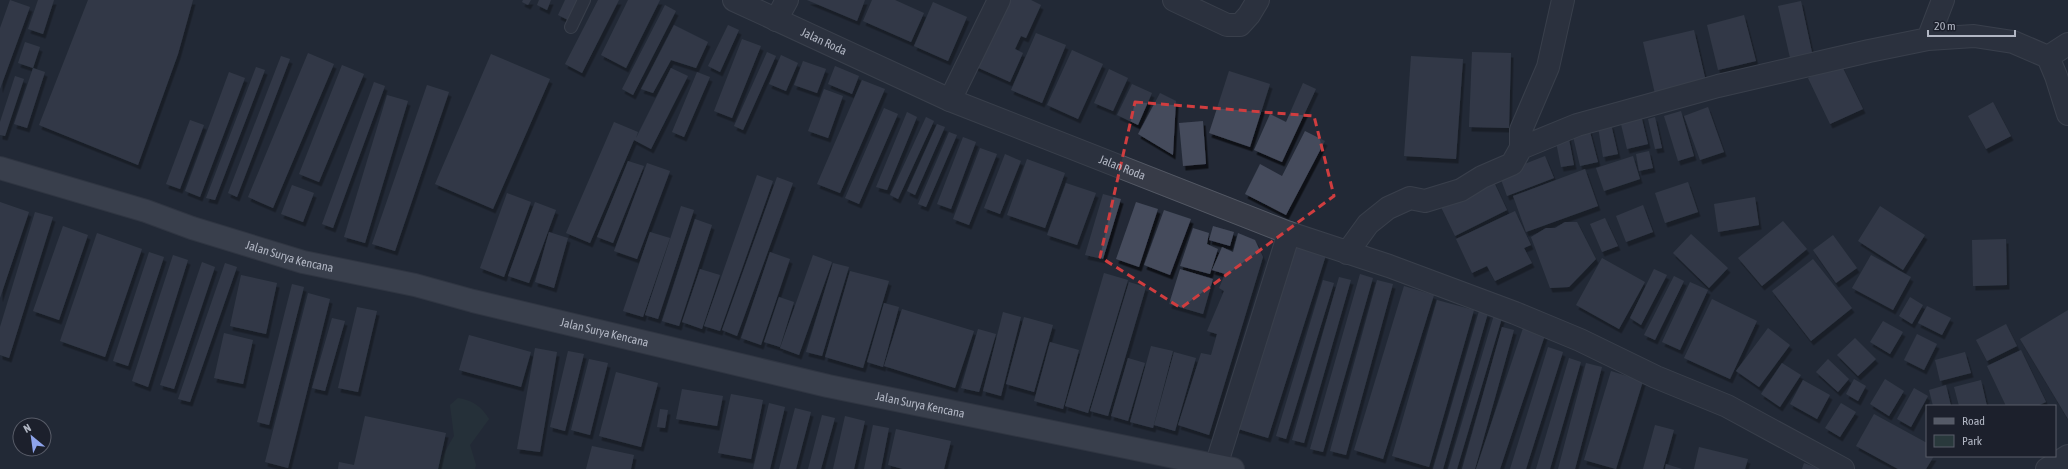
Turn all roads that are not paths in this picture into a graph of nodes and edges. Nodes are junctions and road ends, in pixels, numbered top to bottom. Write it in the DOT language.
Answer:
graph roads {
  1 [pos="584,0"];
  2 [pos="734,0"];
  3 [pos="787,0"];
  4 [pos="999,0"];
  5 [pos="1174,0"];
  6 [pos="1258,0"];
  7 [pos="1563,0"];
  8 [pos="1943,0"];
  9 [pos="776,20"];
  10 [pos="570,27"];
  11 [pos="1928,39"];
  12 [pos="2068,44"];
  13 [pos="2048,57"];
  14 [pos="950,100"];
  15 [pos="2068,114"];
  16 [pos="1521,148"];
  17 [pos="0,168"];
  18 [pos="1289,233"];
  19 [pos="1347,253"];
  20 [pos="2068,456"];
  21 [pos="1222,468"];
  22 [pos="1843,469"];
  23 [pos="2047,469"];
  1 -- 10 [label="lane"];
  2 -- 9 [label="street, Jalan Roda"];
  3 -- 9 [label="street"];
  4 -- 14 [label="street"];
  5 -- 6 [label="street"];
  7 -- 16 [label="street"];
  8 -- 11 [label="street"];
  9 -- 14 [label="street, Jalan Roda"];
  11 -- 13 [label="street"];
  11 -- 16 [label="street"];
  12 -- 13 [label="street"];
  13 -- 15 [label="street"];
  14 -- 18 [label="street, Jalan Roda"];
  16 -- 19 [label="street"];
  17 -- 21 [label="main road, Jalan Surya Kencana"];
  18 -- 19 [label="street, Jalan Roda"];
  18 -- 21 [label="street"];
  19 -- 22 [label="street, Jalan Roda"];
  20 -- 23 [label="street"];
}
